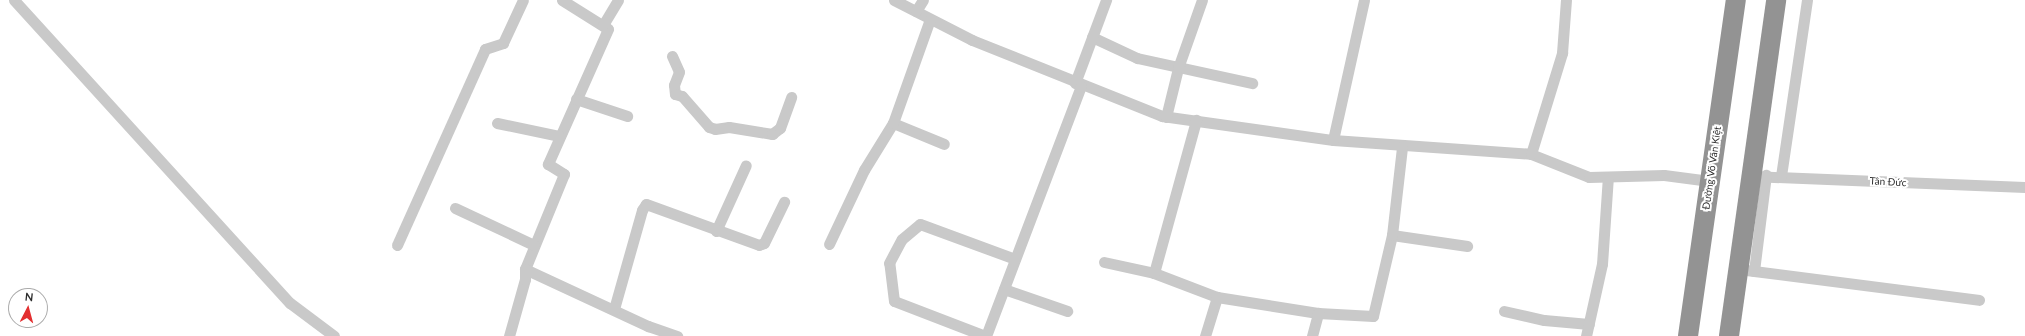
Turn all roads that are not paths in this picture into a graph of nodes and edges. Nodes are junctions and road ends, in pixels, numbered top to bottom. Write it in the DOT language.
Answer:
graph roads {
  1 [pos="14,0"];
  2 [pos="523,0"];
  3 [pos="562,0"];
  4 [pos="618,0"];
  5 [pos="894,0"];
  6 [pos="923,0"];
  7 [pos="1106,0"];
  8 [pos="1202,0"];
  9 [pos="1364,0"];
  10 [pos="1566,0"];
  11 [pos="1736,0"];
  12 [pos="1776,0"];
  13 [pos="1807,0"];
  14 [pos="916,11"];
  15 [pos="930,19"];
  16 [pos="603,25"];
  17 [pos="1092,37"];
  18 [pos="672,56"];
  19 [pos="1178,68"];
  20 [pos="1252,83"];
  21 [pos="1078,85"];
  22 [pos="791,97"];
  23 [pos="576,99"];
  24 [pos="627,116"];
  25 [pos="1166,117"];
  26 [pos="1196,120"];
  27 [pos="497,123"];
  28 [pos="893,123"];
  29 [pos="559,136"];
  30 [pos="1333,140"];
  31 [pos="944,144"];
  32 [pos="1402,147"];
  33 [pos="1531,154"];
  34 [pos="746,165"];
  35 [pos="1759,176"];
  36 [pos="1781,176"];
  37 [pos="1608,177"];
  38 [pos="1710,181"];
  39 [pos="2025,188"];
  40 [pos="784,202"];
  41 [pos="455,208"];
  42 [pos="716,231"];
  43 [pos="1392,235"];
  44 [pos="829,244"];
  45 [pos="397,245"];
  46 [pos="534,245"];
  47 [pos="1467,246"];
  48 [pos="1015,259"];
  49 [pos="1104,262"];
  50 [pos="524,269"];
  51 [pos="1746,270"];
  52 [pos="1154,273"];
  53 [pos="1004,289"];
  54 [pos="1217,297"];
  55 [pos="1980,300"];
  56 [pos="614,309"];
  57 [pos="1067,311"];
  58 [pos="1504,311"];
  59 [pos="1318,313"];
  60 [pos="1589,324"];
  61 [pos="646,331"];
  62 [pos="334,336"];
  63 [pos="509,336"];
  64 [pos="678,336"];
  65 [pos="985,336"];
  66 [pos="1205,336"];
  67 [pos="1312,336"];
  68 [pos="1586,336"];
  69 [pos="1688,336"];
  70 [pos="1729,336"];
  1 -- 62 [label="street"];
  2 -- 45 [label="street"];
  3 -- 16 [label="street"];
  4 -- 16 [label="street"];
  5 -- 14 [label="street"];
  6 -- 14 [label="street"];
  7 -- 17 [label="street"];
  8 -- 19 [label="street"];
  9 -- 30 [label="street"];
  10 -- 33 [label="street"];
  11 -- 38 [label="highway, Đường Võ Văn Kiệt"];
  12 -- 35 [label="highway"];
  13 -- 36 [label="street"];
  14 -- 15 [label="street"];
  15 -- 21 [label="street"];
  15 -- 28 [label="street"];
  16 -- 23 [label="street"];
  17 -- 19 [label="street"];
  17 -- 21 [label="street"];
  18 -- 22 [label="street"];
  19 -- 20 [label="street"];
  19 -- 25 [label="street"];
  21 -- 25 [label="street"];
  21 -- 48 [label="street"];
  23 -- 24 [label="street"];
  23 -- 29 [label="street"];
  25 -- 26 [label="street"];
  26 -- 30 [label="street"];
  26 -- 52 [label="street"];
  27 -- 29 [label="street"];
  28 -- 31 [label="street"];
  28 -- 44 [label="street"];
  29 -- 46 [label="street"];
  30 -- 32 [label="street"];
  32 -- 33 [label="street"];
  32 -- 43 [label="street"];
  33 -- 37 [label="street"];
  34 -- 42 [label="street"];
  35 -- 36 [label="street, Tân Đức"];
  35 -- 51 [label="highway"];
  36 -- 39 [label="street, Tân Đức"];
  37 -- 38 [label="street"];
  37 -- 60 [label="street"];
  38 -- 69 [label="highway, Đường Võ Văn Kiệt"];
  40 -- 42 [label="street"];
  41 -- 46 [label="street"];
  42 -- 56 [label="street"];
  43 -- 47 [label="street"];
  43 -- 59 [label="street"];
  46 -- 50 [label="street"];
  48 -- 53 [label="street"];
  48 -- 65 [label="street"];
  49 -- 52 [label="street"];
  50 -- 56 [label="street"];
  50 -- 63 [label="street"];
  51 -- 55 [label="street"];
  51 -- 70 [label="highway"];
  52 -- 54 [label="street"];
  53 -- 57 [label="street"];
  53 -- 65 [label="street"];
  54 -- 59 [label="street"];
  54 -- 66 [label="street"];
  56 -- 61 [label="street"];
  58 -- 60 [label="street"];
  59 -- 67 [label="street"];
  60 -- 68 [label="street"];
  61 -- 64 [label="street"];
}
